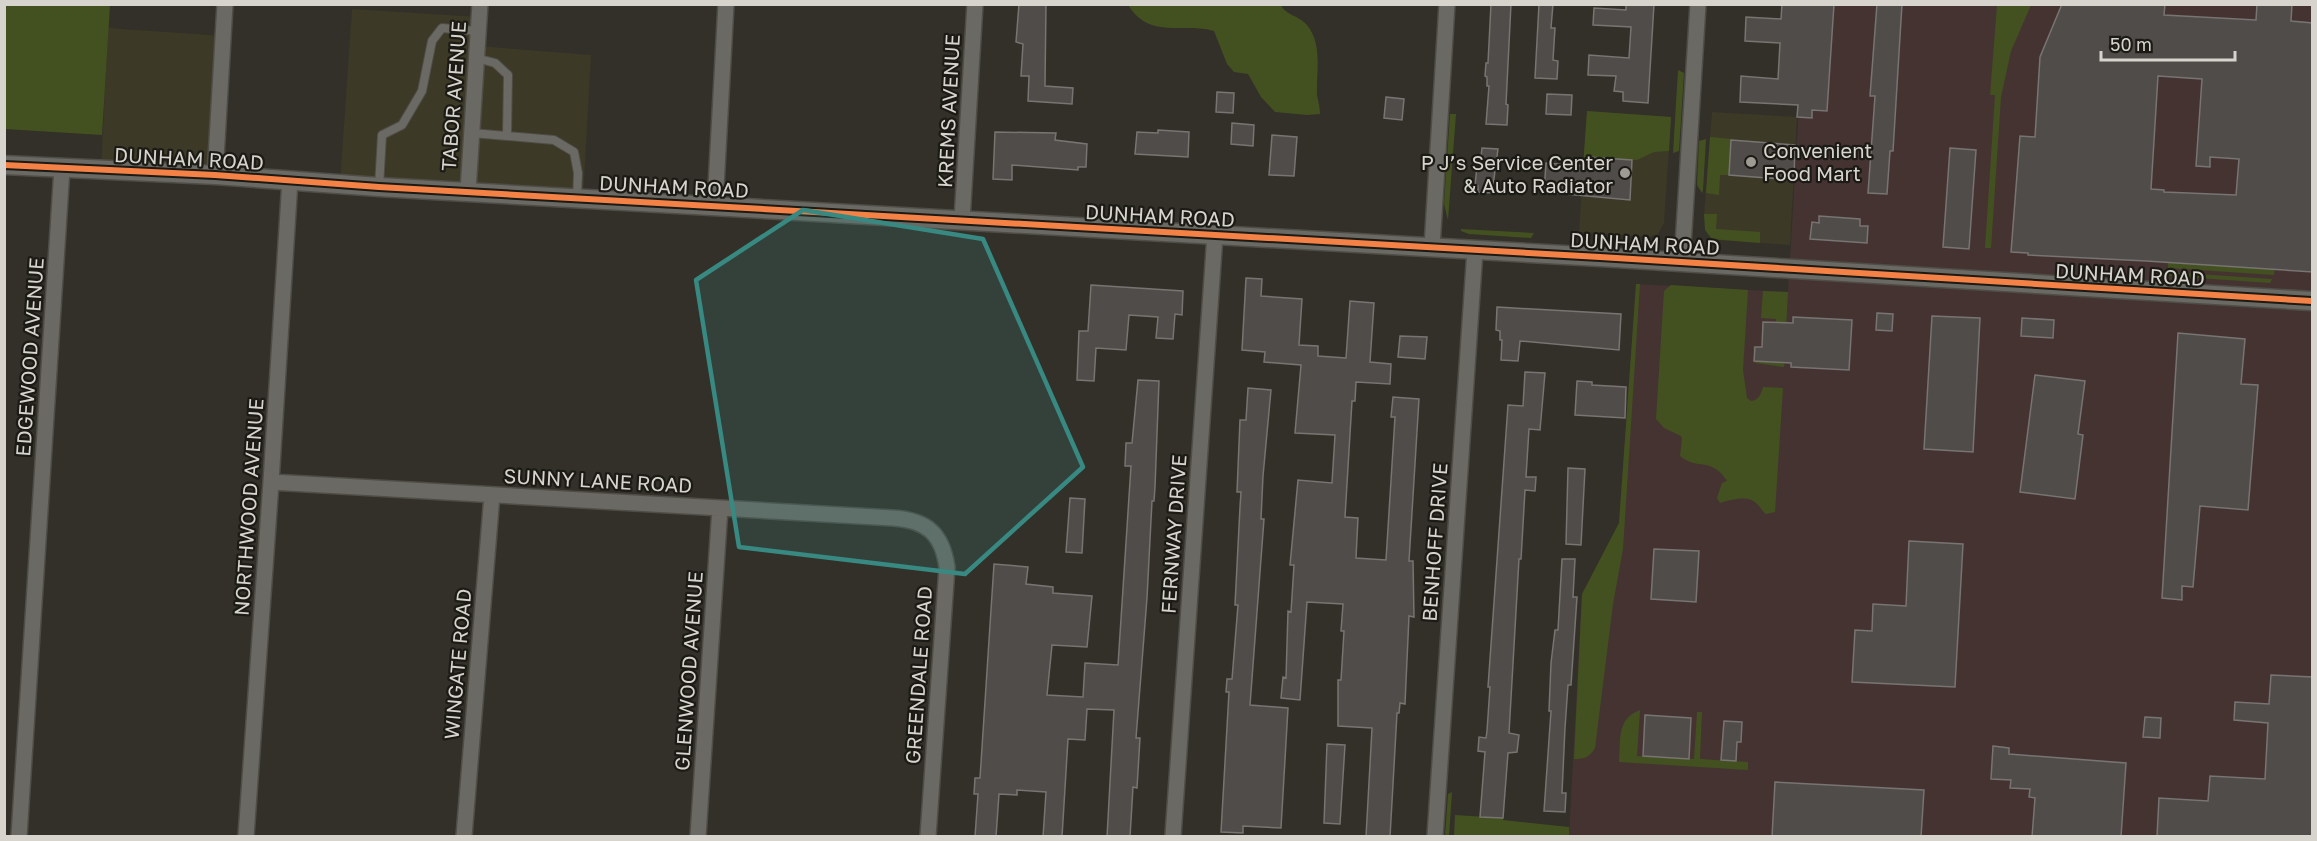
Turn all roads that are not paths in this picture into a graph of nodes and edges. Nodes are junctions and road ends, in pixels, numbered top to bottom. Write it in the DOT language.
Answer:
graph roads {
  1 [pos="225,4"];
  2 [pos="480,4"];
  3 [pos="726,4"];
  4 [pos="975,4"];
  5 [pos="1447,4"];
  6 [pos="1698,4"];
  7 [pos="477,31"];
  8 [pos="476,58"];
  9 [pos="471,132"];
  10 [pos="507,135"];
  11 [pos="4,165"];
  12 [pos="62,168"];
  13 [pos="215,175"];
  14 [pos="290,180"];
  15 [pos="379,187"];
  16 [pos="468,191"];
  17 [pos="577,197"];
  18 [pos="715,205"];
  19 [pos="962,220"];
  20 [pos="1215,235"];
  21 [pos="1432,247"];
  22 [pos="1474,250"];
  23 [pos="1682,262"];
  24 [pos="2313,301"];
  25 [pos="272,482"];
  26 [pos="492,495"];
  27 [pos="720,508"];
  28 [pos="922,524"];
  29 [pos="19,837"];
  30 [pos="246,837"];
  31 [pos="464,837"];
  32 [pos="698,837"];
  33 [pos="927,837"];
  34 [pos="1173,837"];
  35 [pos="1435,837"];
  1 -- 13 [label="street"];
  2 -- 7 [label="street, TABOR AVENUE"];
  3 -- 18 [label="street"];
  4 -- 19 [label="street, KREMS AVENUE"];
  5 -- 21 [label="street"];
  6 -- 23 [label="street"];
  7 -- 8 [label="street, TABOR AVENUE"];
  7 -- 15 [label="lane"];
  8 -- 9 [label="street, TABOR AVENUE"];
  8 -- 10 [label="lane"];
  9 -- 10 [label="lane"];
  9 -- 16 [label="street, TABOR AVENUE"];
  10 -- 17 [label="lane"];
  11 -- 12 [label="street, DUNHAM ROAD"];
  12 -- 13 [label="street, DUNHAM ROAD"];
  12 -- 29 [label="street, EDGEWOOD AVENUE"];
  13 -- 14 [label="street, DUNHAM ROAD"];
  14 -- 15 [label="street, DUNHAM ROAD"];
  14 -- 25 [label="street, NORTHWOOD AVENUE"];
  15 -- 16 [label="street, DUNHAM ROAD"];
  16 -- 17 [label="street, DUNHAM ROAD"];
  17 -- 18 [label="street, DUNHAM ROAD"];
  18 -- 19 [label="street, DUNHAM ROAD"];
  19 -- 20 [label="street, DUNHAM ROAD"];
  20 -- 21 [label="street, DUNHAM ROAD"];
  20 -- 34 [label="street, FERNWAY DRIVE"];
  21 -- 22 [label="street, DUNHAM ROAD"];
  22 -- 23 [label="street, DUNHAM ROAD"];
  22 -- 35 [label="street, BENHOFF DRIVE"];
  23 -- 24 [label="street, DUNHAM ROAD"];
  25 -- 26 [label="street, SUNNY LANE ROAD"];
  25 -- 30 [label="street, NORTHWOOD AVENUE"];
  26 -- 27 [label="street, SUNNY LANE ROAD"];
  26 -- 31 [label="street, WINGATE ROAD"];
  27 -- 28 [label="street, SUNNY LANE ROAD"];
  27 -- 32 [label="street, GLENWOOD AVENUE"];
  28 -- 33 [label="street, GREENDALE ROAD"];
}
